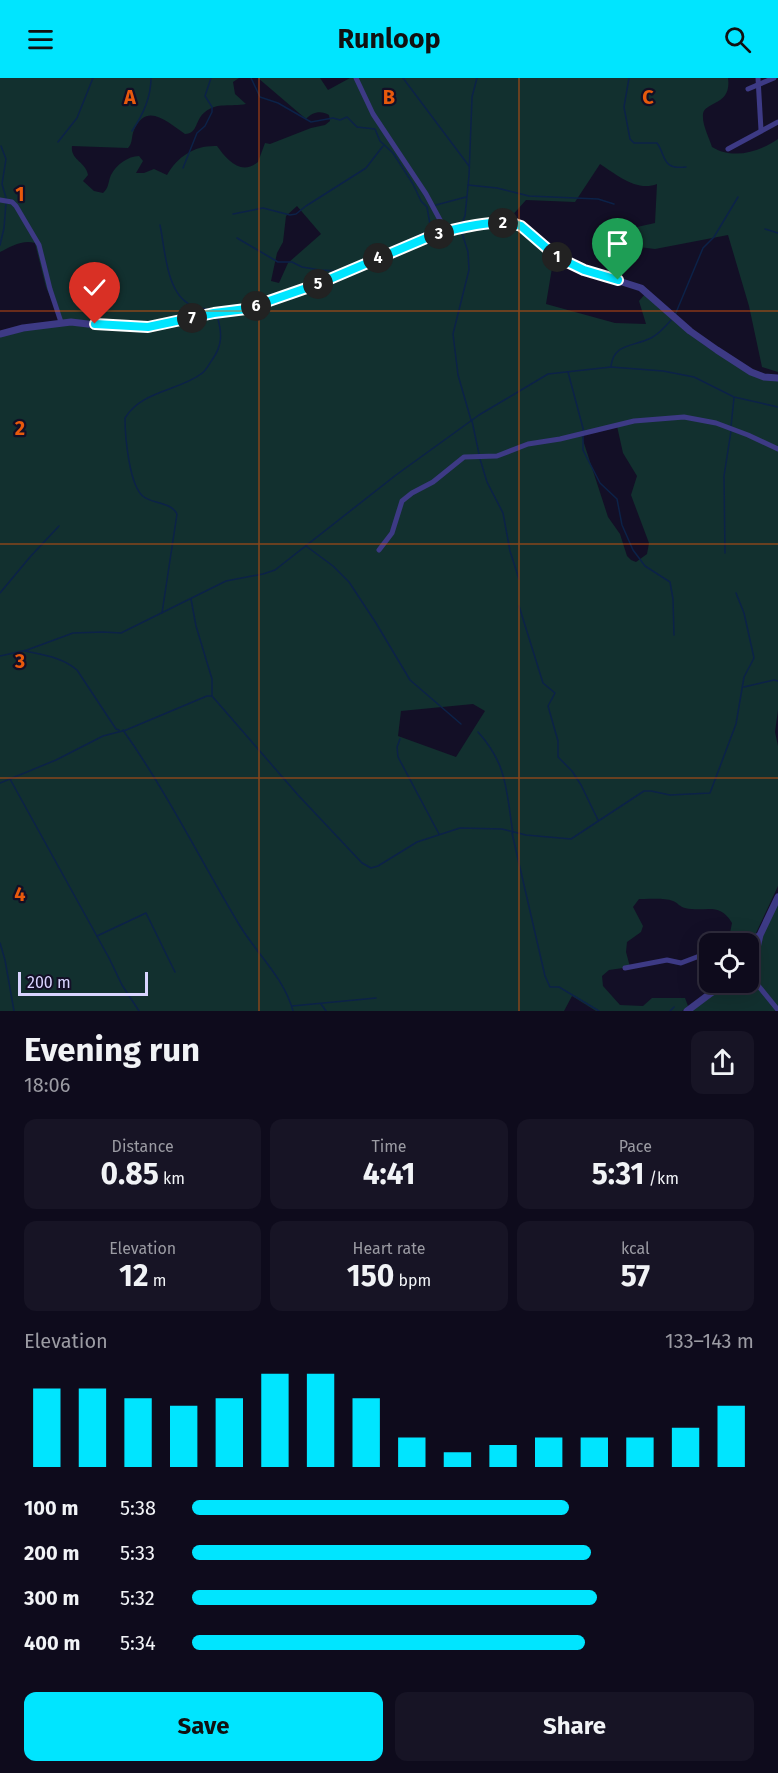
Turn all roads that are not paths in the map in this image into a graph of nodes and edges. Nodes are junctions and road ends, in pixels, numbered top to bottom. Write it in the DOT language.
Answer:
graph roads {
  1 [pos="356,78"];
  2 [pos="758,78"];
  3 [pos="774,78"];
  4 [pos="759,85"];
  5 [pos="748,89"];
  6 [pos="778,122"];
  7 [pos="761,130"];
  8 [pos="728,149"];
  9 [pos="0,200"];
  10 [pos="446,231"];
  11 [pos="61,322"];
  12 [pos="0,333"];
  13 [pos="778,378"];
  14 [pos="778,449"];
  15 [pos="379,550"];
  16 [pos="778,897"];
  17 [pos="760,934"];
  18 [pos="759,938"];
  19 [pos="699,956"];
  20 [pos="625,968"];
  21 [pos="759,985"];
  22 [pos="711,993"];
  23 [pos="778,1010"];
  24 [pos="687,1011"];
  1 -- 10 [label="street"];
  2 -- 4 [label="street"];
  3 -- 4 [label="street"];
  4 -- 5 [label="street"];
  4 -- 7 [label="street"];
  6 -- 7 [label="street"];
  7 -- 8 [label="street"];
  9 -- 11 [label="street"];
  10 -- 11 [label="street"];
  10 -- 13 [label="street"];
  11 -- 12 [label="street"];
  14 -- 15 [label="street"];
  16 -- 17 [label="street"];
  17 -- 18 [label="street"];
  19 -- 20 [label="street"];
  21 -- 23 [label="street"];
  22 -- 24 [label="street"];
}
